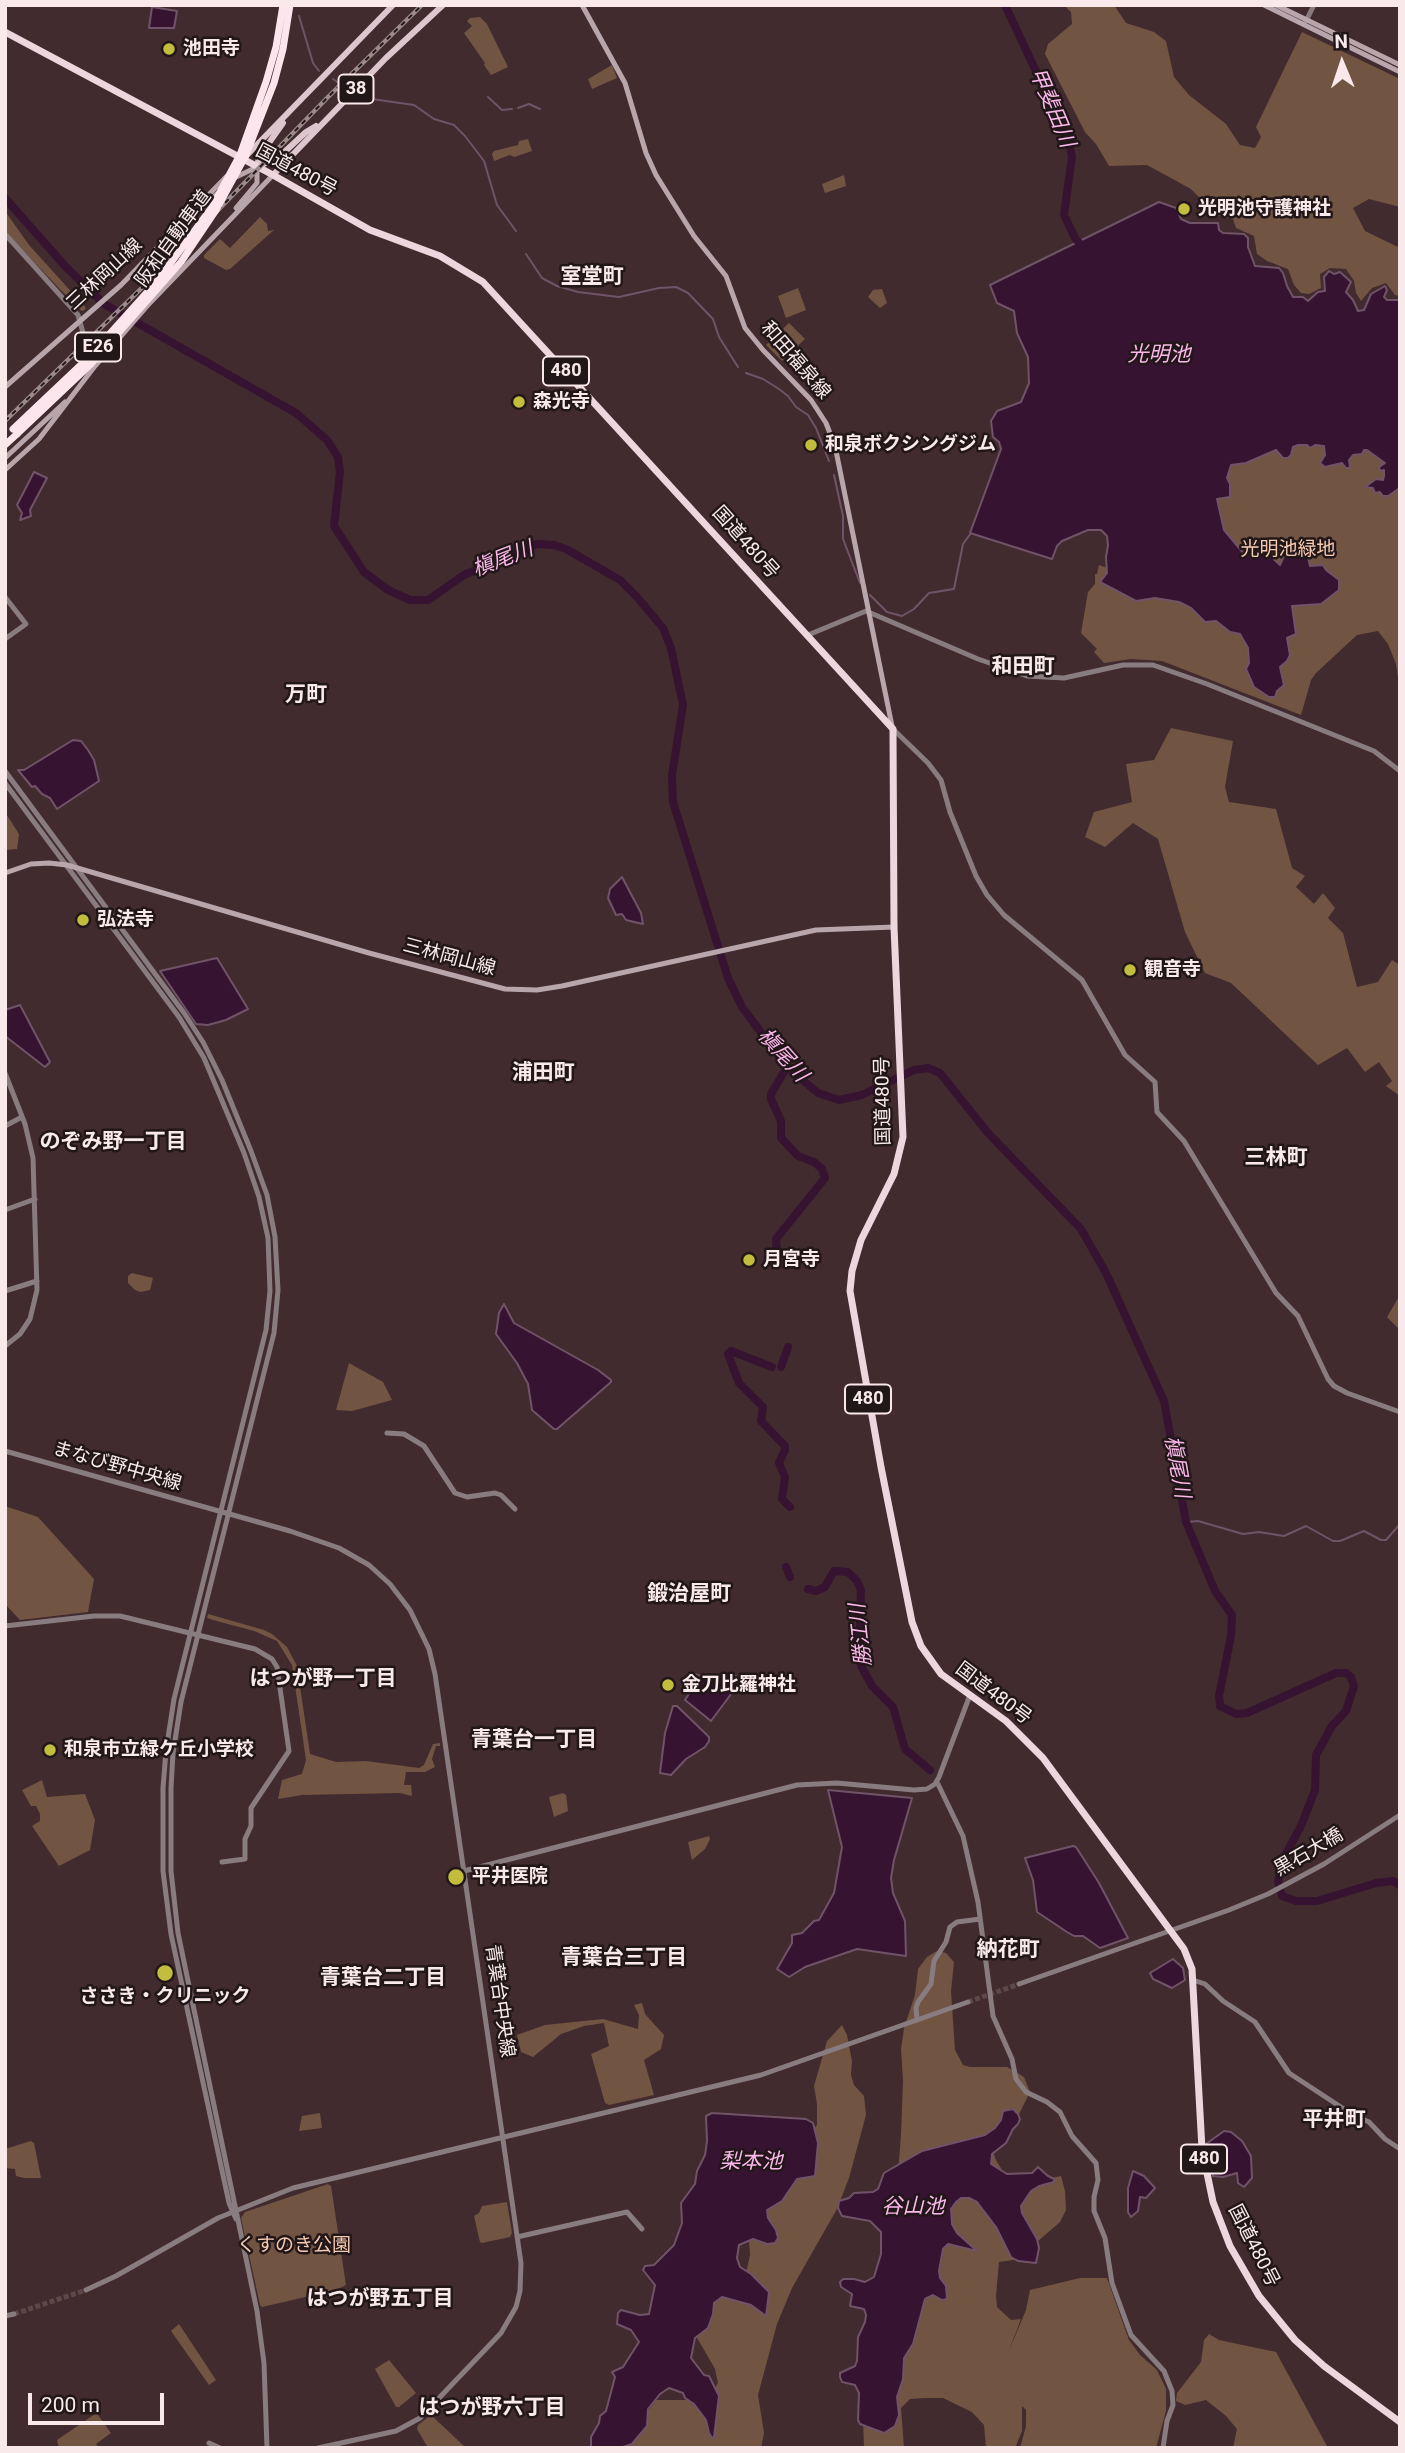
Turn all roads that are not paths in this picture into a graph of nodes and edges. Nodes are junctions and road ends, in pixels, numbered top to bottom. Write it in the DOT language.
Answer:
graph roads {
  1 [pos="283,5"];
  2 [pos="290,5"];
  3 [pos="393,5"];
  4 [pos="443,5"];
  5 [pos="582,5"];
  6 [pos="1264,5"];
  7 [pos="1276,5"];
  8 [pos="1314,5"];
  9 [pos="1305,23"];
  10 [pos="5,32"];
  11 [pos="1400,65"];
  12 [pos="1400,72"];
  13 [pos="323,76"];
  14 [pos="320,125"];
  15 [pos="272,138"];
  16 [pos="245,162"];
  17 [pos="257,167"];
  18 [pos="273,175"];
  19 [pos="230,181"];
  20 [pos="216,233"];
  21 [pos="5,234"];
  22 [pos="167,236"];
  23 [pos="78,321"];
  24 [pos="95,366"];
  25 [pos="5,390"];
  26 [pos="75,392"];
  27 [pos="15,431"];
  28 [pos="5,436"];
  29 [pos="5,444"];
  30 [pos="5,458"];
  31 [pos="5,470"];
  32 [pos="5,597"];
  33 [pos="869,612"];
  34 [pos="808,635"];
  35 [pos="5,639"];
  36 [pos="892,729"];
  37 [pos="5,771"];
  38 [pos="1400,771"];
  39 [pos="5,783"];
  40 [pos="67,865"];
  41 [pos="77,868"];
  42 [pos="5,873"];
  43 [pos="894,927"];
  44 [pos="5,1073"];
  45 [pos="22,1117"];
  46 [pos="5,1126"];
  47 [pos="35,1199"];
  48 [pos="5,1210"];
  49 [pos="37,1281"];
  50 [pos="5,1291"];
  51 [pos="5,1346"];
  52 [pos="1400,1412"];
  53 [pos="387,1433"];
  54 [pos="5,1451"];
  55 [pos="514,1509"];
  56 [pos="221,1512"];
  57 [pos="228,1514"];
  58 [pos="5,1626"];
  59 [pos="189,1633"];
  60 [pos="197,1634"];
  61 [pos="970,1695"];
  62 [pos="937,1782"];
  63 [pos="1400,1815"];
  64 [pos="222,1862"];
  65 [pos="464,1871"];
  66 [pos="980,1919"];
  67 [pos="1170,1931"];
  68 [pos="1193,1980"];
  69 [pos="1020,1984"];
  70 [pos="968,2003"];
  71 [pos="917,2020"];
  72 [pos="502,2136"];
  73 [pos="1400,2149"];
  74 [pos="234,2211"];
  75 [pos="642,2229"];
  76 [pos="517,2237"];
  77 [pos="86,2290"];
  78 [pos="14,2314"];
  79 [pos="5,2316"];
  80 [pos="1400,2422"];
  81 [pos="209,2443"];
  82 [pos="220,2448"];
  83 [pos="267,2448"];
  84 [pos="318,2448"];
  85 [pos="1163,2448"];
  1 -- 27 [label="highway, 阪和自動車道 / E26, bridge"];
  2 -- 27 [label="highway, 阪和自動車道 / E26, bridge"];
  3 -- 13 [label="main road, 38"];
  4 -- 14 [label="main road, 38"];
  5 -- 33 [label="main road, 和田福泉線"];
  6 -- 9 [label="main road"];
  7 -- 9 [label="main road"];
  8 -- 9 [label="street"];
  9 -- 11 [label="main road"];
  9 -- 12 [label="main road"];
  10 -- 16 [label="highway, 国道480号 / 480"];
  13 -- 15 [label="main road"];
  13 -- 16 [label="main road, 38"];
  14 -- 17 [label="main road"];
  14 -- 18 [label="main road, 38"];
  15 -- 16 [label="main road"];
  15 -- 17 [label="main road"];
  16 -- 17 [label="highway, 国道480号 / 480"];
  16 -- 19 [label="main road"];
  16 -- 22 [label="main road, 三林岡山線"];
  17 -- 18 [label="highway, 国道480号 / 480"];
  17 -- 19 [label="main road"];
  17 -- 20 [label="main road"];
  18 -- 20 [label="main road"];
  18 -- 34 [label="highway, 国道480号 / 480"];
  19 -- 22 [label="main road"];
  20 -- 24 [label="main road, bridge"];
  21 -- 23 [label="street"];
  22 -- 23 [label="main road, 三林岡山線"];
  23 -- 24 [label="street"];
  23 -- 25 [label="main road, 三林岡山線"];
  24 -- 26 [label="main road"];
  26 -- 30 [label="main road"];
  26 -- 31 [label="main road"];
  27 -- 28 [label="highway, 阪和自動車道 / E26"];
  27 -- 29 [label="highway, 阪和自動車道 / E26"];
  32 -- 35 [label="street"];
  33 -- 34 [label="street"];
  33 -- 36 [label="main road, 和田福泉線"];
  33 -- 38 [label="street"];
  34 -- 36 [label="highway, 国道480号 / 480"];
  36 -- 43 [label="highway, 国道480号 / 480"];
  36 -- 52 [label="street"];
  37 -- 41 [label="street"];
  39 -- 40 [label="street"];
  40 -- 41 [label="main road, 三林岡山線"];
  40 -- 42 [label="main road, 三林岡山線"];
  40 -- 56 [label="street"];
  41 -- 43 [label="main road, 三林岡山線"];
  41 -- 57 [label="street"];
  43 -- 61 [label="highway, 国道480号 / 480"];
  44 -- 45 [label="street"];
  45 -- 46 [label="street"];
  45 -- 47 [label="street"];
  47 -- 48 [label="street"];
  47 -- 49 [label="street"];
  49 -- 50 [label="street"];
  49 -- 51 [label="street"];
  53 -- 55 [label="street"];
  54 -- 56 [label="street, まなび野中央線"];
  56 -- 57 [label="street, まなび野中央線"];
  56 -- 59 [label="street"];
  57 -- 60 [label="street"];
  57 -- 65 [label="street, 青葉台中央線"];
  58 -- 59 [label="street"];
  59 -- 60 [label="street"];
  59 -- 74 [label="street"];
  60 -- 64 [label="street"];
  60 -- 74 [label="street"];
  61 -- 62 [label="street"];
  61 -- 67 [label="highway, 国道480号 / 480"];
  62 -- 65 [label="street"];
  62 -- 66 [label="street"];
  63 -- 67 [label="street, 黒石大橋"];
  65 -- 72 [label="street, 青葉台中央線"];
  66 -- 71 [label="street"];
  66 -- 85 [label="street"];
  67 -- 68 [label="highway, 国道480号 / 480"];
  67 -- 69 [label="street, 黒石大橋"];
  68 -- 73 [label="street"];
  68 -- 80 [label="highway, 国道480号 / 480"];
  70 -- 71 [label="street"];
  71 -- 72 [label="street"];
  72 -- 74 [label="street"];
  72 -- 76 [label="street, 青葉台中央線"];
  74 -- 77 [label="street"];
  74 -- 83 [label="street"];
  75 -- 76 [label="street"];
  76 -- 84 [label="street, 青葉台中央線"];
  78 -- 79 [label="street"];
  81 -- 82 [label="street"];
}
